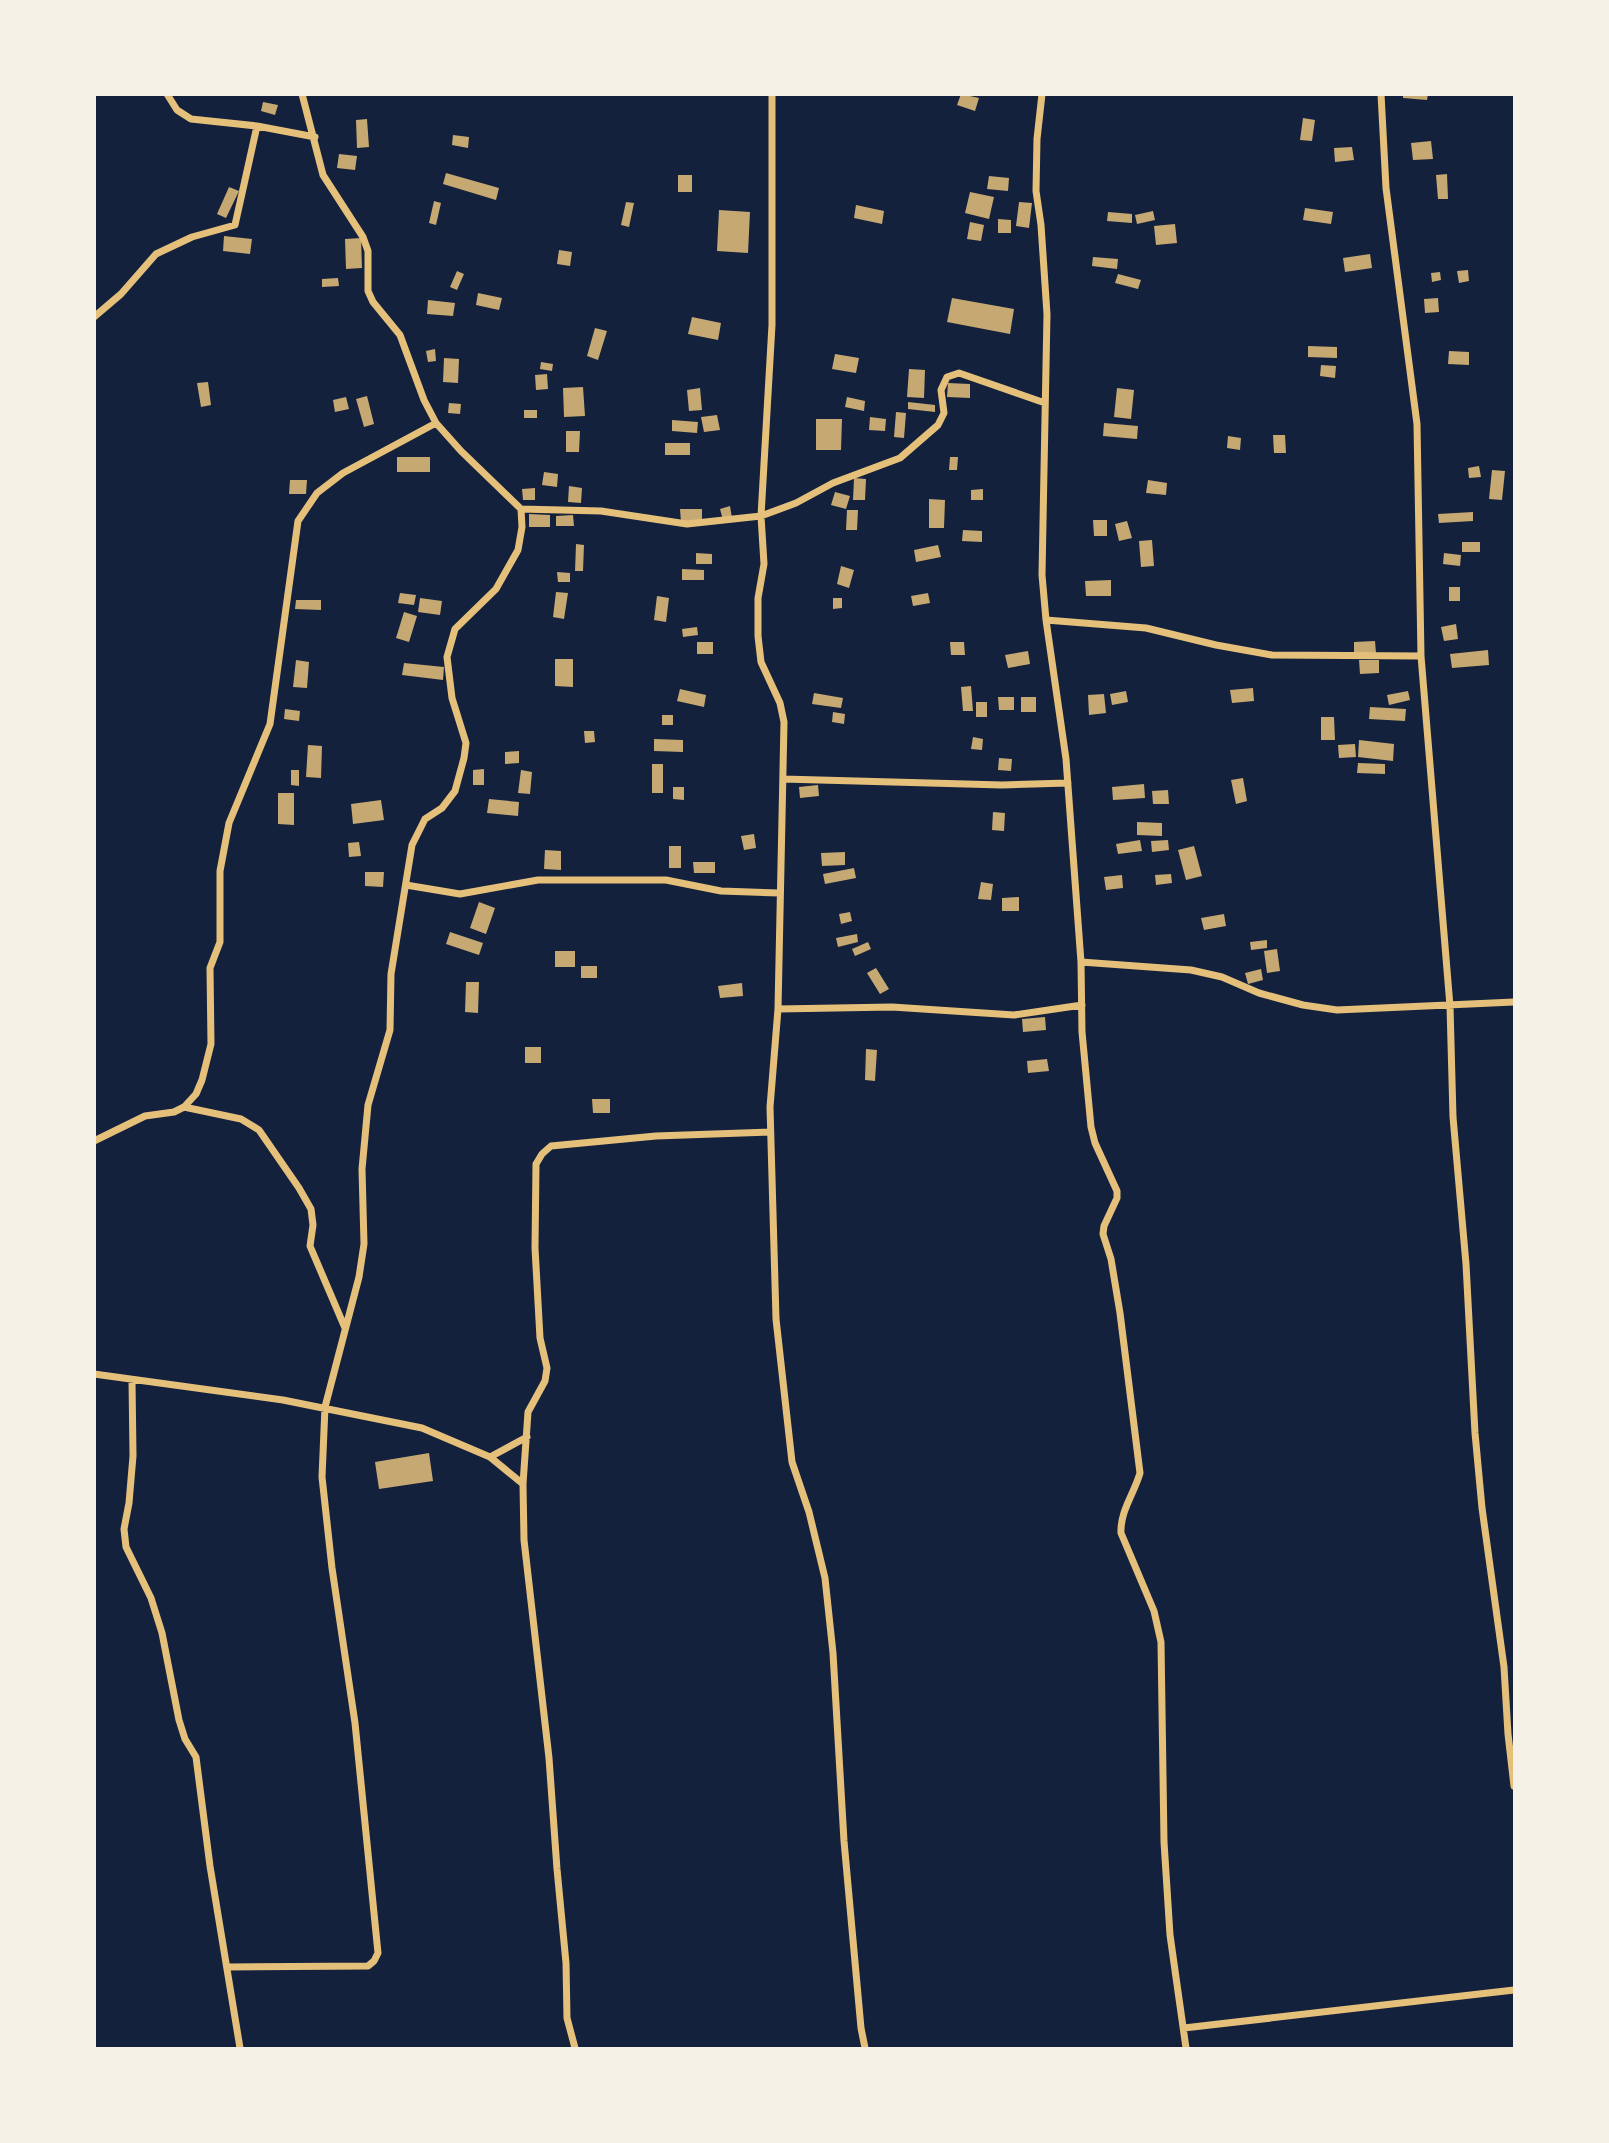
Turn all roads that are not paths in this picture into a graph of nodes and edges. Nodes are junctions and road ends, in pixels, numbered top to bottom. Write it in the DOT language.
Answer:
graph roads {
  1 [pos="167,94"];
  2 [pos="302,94"];
  3 [pos="772,94"];
  4 [pos="1042,94"];
  5 [pos="1381,94"];
  6 [pos="257,126"];
  7 [pos="315,137"];
  8 [pos="94,317"];
  9 [pos="1045,403"];
  10 [pos="436,423"];
  11 [pos="521,509"];
  12 [pos="761,516"];
  13 [pos="1046,620"];
  14 [pos="1421,656"];
  15 [pos="783,779"];
  16 [pos="1068,783"];
  17 [pos="406,886"];
  18 [pos="780,893"];
  19 [pos="1081,962"];
  20 [pos="1514,1002"];
  21 [pos="1082,1005"];
  22 [pos="1450,1006"];
  23 [pos="778,1009"];
  24 [pos="184,1107"];
  25 [pos="770,1132"];
  26 [pos="94,1142"];
  27 [pos="345,1329"];
  28 [pos="94,1374"];
  29 [pos="132,1380"];
  30 [pos="325,1407"];
  31 [pos="527,1437"];
  32 [pos="490,1457"];
  33 [pos="523,1483"];
  34 [pos="1514,1786"];
  35 [pos="228,1967"];
  36 [pos="1514,1990"];
  37 [pos="1184,2028"];
  38 [pos="240,2049"];
  39 [pos="575,2049"];
  40 [pos="865,2049"];
  41 [pos="1186,2049"];
  1 -- 6 [label="street"];
  2 -- 7 [label="street"];
  3 -- 12 [label="street"];
  4 -- 9 [label="street"];
  5 -- 14 [label="street"];
  6 -- 7 [label="street"];
  6 -- 8 [label="street"];
  7 -- 10 [label="street"];
  9 -- 12 [label="street"];
  9 -- 13 [label="street"];
  10 -- 11 [label="street"];
  10 -- 24 [label="street"];
  11 -- 12 [label="street"];
  11 -- 17 [label="street"];
  12 -- 15 [label="street"];
  13 -- 14 [label="street"];
  13 -- 16 [label="street"];
  14 -- 22 [label="street"];
  15 -- 16 [label="street"];
  15 -- 18 [label="street"];
  16 -- 19 [label="street"];
  17 -- 18 [label="street"];
  17 -- 27 [label="street"];
  18 -- 23 [label="street"];
  19 -- 21 [label="street"];
  19 -- 22 [label="street"];
  20 -- 22 [label="street"];
  21 -- 23 [label="street"];
  21 -- 37 [label="street"];
  22 -- 34 [label="street"];
  23 -- 25 [label="street"];
  24 -- 26 [label="street"];
  24 -- 27 [label="street"];
  25 -- 31 [label="street"];
  25 -- 40 [label="street"];
  27 -- 30 [label="street"];
  28 -- 29 [label="street"];
  29 -- 30 [label="street"];
  29 -- 35 [label="street"];
  30 -- 32 [label="street"];
  30 -- 35 [label="street"];
  31 -- 32 [label="street"];
  31 -- 33 [label="street"];
  32 -- 33 [label="street"];
  33 -- 39 [label="street"];
  35 -- 38 [label="street"];
  36 -- 37 [label="street"];
  37 -- 41 [label="street"];
}
